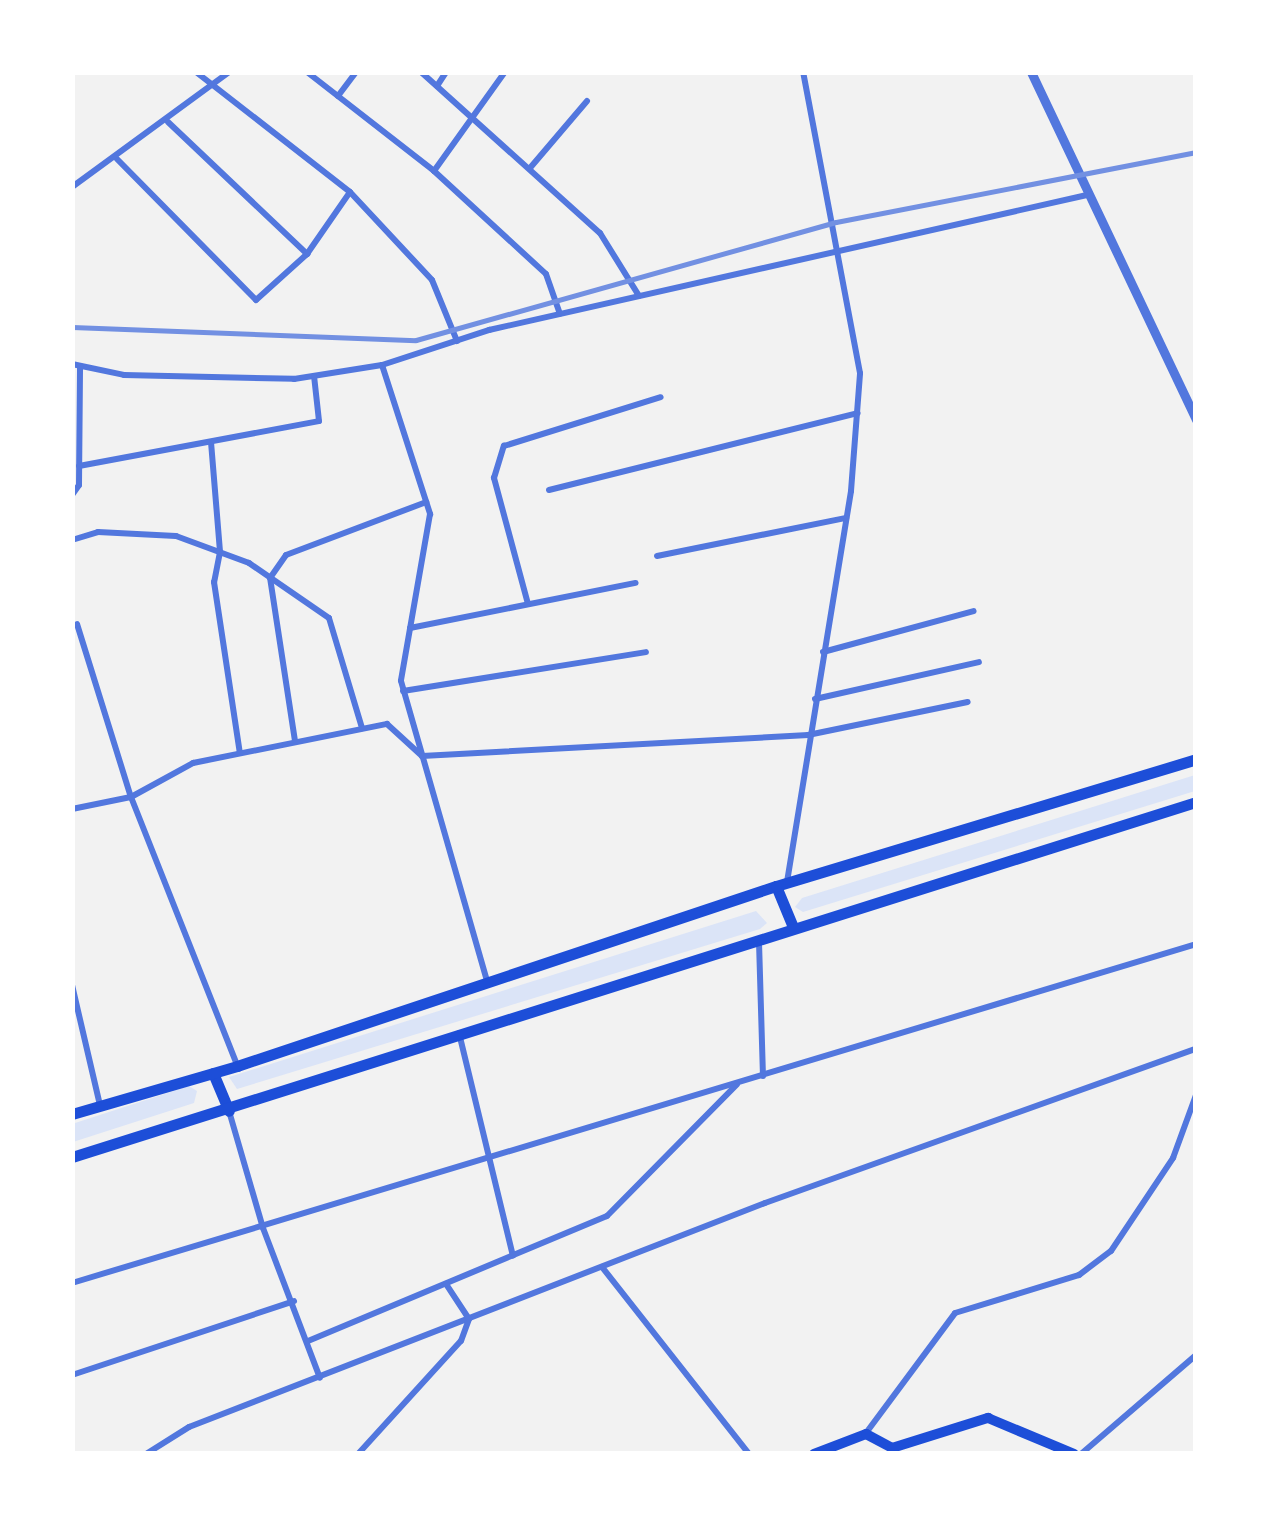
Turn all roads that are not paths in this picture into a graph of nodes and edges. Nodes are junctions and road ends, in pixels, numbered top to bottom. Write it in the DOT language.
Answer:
graph roads {
  1 [pos="196,72"];
  2 [pos="229,72"];
  3 [pos="307,72"];
  4 [pos="356,72"];
  5 [pos="421,72"];
  6 [pos="446,72"];
  7 [pos="505,72"];
  8 [pos="803,72"];
  9 [pos="1031,72"];
  10 [pos="437,86"];
  11 [pos="211,87"];
  12 [pos="338,96"];
  13 [pos="587,101"];
  14 [pos="476,119"];
  15 [pos="168,122"];
  16 [pos="117,159"];
  17 [pos="530,168"];
  18 [pos="434,171"];
  19 [pos="72,187"];
  20 [pos="350,192"];
  21 [pos="1087,194"];
  22 [pos="840,250"];
  23 [pos="307,254"];
  24 [pos="639,296"];
  25 [pos="560,314"];
  26 [pos="456,340"];
  27 [pos="76,365"];
  28 [pos="382,365"];
  29 [pos="314,376"];
  30 [pos="660,397"];
  31 [pos="858,413"];
  32 [pos="1196,420"];
  33 [pos="211,442"];
  34 [pos="79,466"];
  35 [pos="549,490"];
  36 [pos="72,494"];
  37 [pos="426,502"];
  38 [pos="846,518"];
  39 [pos="72,540"];
  40 [pos="220,552"];
  41 [pos="657,556"];
  42 [pos="270,578"];
  43 [pos="636,583"];
  44 [pos="528,604"];
  45 [pos="974,610"];
  46 [pos="77,624"];
  47 [pos="410,628"];
  48 [pos="646,652"];
  49 [pos="823,652"];
  50 [pos="979,662"];
  51 [pos="403,691"];
  52 [pos="815,699"];
  53 [pos="968,702"];
  54 [pos="362,728"];
  55 [pos="808,735"];
  56 [pos="295,740"];
  57 [pos="240,752"];
  58 [pos="422,756"];
  59 [pos="1196,759"];
  60 [pos="131,797"];
  61 [pos="1196,802"];
  62 [pos="72,809"];
  63 [pos="781,885"];
  64 [pos="793,927"];
  65 [pos="760,938"];
  66 [pos="1196,944"];
  67 [pos="488,982"];
  68 [pos="72,985"];
  69 [pos="458,1032"];
  70 [pos="1196,1049"];
  71 [pos="237,1066"];
  72 [pos="213,1073"];
  73 [pos="763,1076"];
  74 [pos="738,1083"];
  75 [pos="1196,1095"];
  76 [pos="101,1106"];
  77 [pos="229,1111"];
  78 [pos="72,1114"];
  79 [pos="72,1157"];
  80 [pos="492,1158"];
  81 [pos="263,1228"];
  82 [pos="513,1256"];
  83 [pos="602,1267"];
  84 [pos="72,1283"];
  85 [pos="446,1284"];
  86 [pos="294,1301"];
  87 [pos="469,1319"];
  88 [pos="308,1341"];
  89 [pos="1196,1355"];
  90 [pos="72,1374"];
  91 [pos="320,1378"];
  92 [pos="866,1434"];
  93 [pos="895,1451"];
  94 [pos="146,1454"];
  95 [pos="358,1454"];
  96 [pos="749,1454"];
  97 [pos="814,1454"];
  98 [pos="1074,1454"];
  99 [pos="1082,1454"];
  1 -- 11 [label="street"];
  2 -- 11 [label="street"];
  3 -- 12 [label="street"];
  4 -- 12 [label="street"];
  5 -- 10 [label="street"];
  6 -- 10 [label="street"];
  7 -- 14 [label="street"];
  8 -- 22 [label="street"];
  9 -- 21 [label="street"];
  10 -- 14 [label="street"];
  11 -- 15 [label="street"];
  11 -- 20 [label="street"];
  12 -- 18 [label="street"];
  13 -- 17 [label="street"];
  14 -- 17 [label="street"];
  14 -- 18 [label="street"];
  15 -- 16 [label="street"];
  15 -- 23 [label="street"];
  16 -- 19 [label="street"];
  16 -- 23 [label="street"];
  17 -- 24 [label="street"];
  18 -- 25 [label="street"];
  20 -- 23 [label="street"];
  20 -- 26 [label="street"];
  21 -- 22 [label="street"];
  21 -- 32 [label="street"];
  22 -- 24 [label="street"];
  22 -- 31 [label="street"];
  24 -- 25 [label="street"];
  25 -- 26 [label="street"];
  26 -- 28 [label="street"];
  27 -- 29 [label="street"];
  27 -- 34 [label="street"];
  28 -- 29 [label="street"];
  28 -- 37 [label="street"];
  29 -- 33 [label="street"];
  30 -- 44 [label="street"];
  31 -- 35 [label="street"];
  31 -- 38 [label="street"];
  33 -- 34 [label="street"];
  33 -- 40 [label="street"];
  34 -- 36 [label="street"];
  37 -- 42 [label="street"];
  37 -- 47 [label="street"];
  38 -- 41 [label="street"];
  38 -- 49 [label="street"];
  39 -- 40 [label="street"];
  40 -- 42 [label="street"];
  40 -- 57 [label="street"];
  42 -- 54 [label="street"];
  42 -- 56 [label="street"];
  43 -- 44 [label="street"];
  44 -- 47 [label="street"];
  45 -- 49 [label="street"];
  46 -- 60 [label="street"];
  47 -- 51 [label="street"];
  48 -- 51 [label="street"];
  49 -- 52 [label="street"];
  50 -- 52 [label="street"];
  51 -- 58 [label="street"];
  52 -- 55 [label="street"];
  53 -- 55 [label="street"];
  54 -- 56 [label="street"];
  54 -- 58 [label="street"];
  55 -- 58 [label="street"];
  55 -- 63 [label="street"];
  56 -- 57 [label="street"];
  57 -- 60 [label="street"];
  58 -- 67 [label="street"];
  59 -- 63 [label="main road"];
  60 -- 62 [label="street"];
  60 -- 71 [label="street"];
  61 -- 64 [label="main road"];
  63 -- 64 [label="main road"];
  63 -- 67 [label="main road"];
  64 -- 65 [label="main road"];
  65 -- 69 [label="main road"];
  65 -- 73 [label="street"];
  66 -- 73 [label="street"];
  67 -- 71 [label="main road"];
  68 -- 76 [label="street"];
  69 -- 77 [label="main road"];
  69 -- 80 [label="street"];
  70 -- 83 [label="street"];
  71 -- 72 [label="main road"];
  72 -- 76 [label="main road"];
  72 -- 77 [label="main road"];
  73 -- 74 [label="street"];
  74 -- 80 [label="street"];
  74 -- 82 [label="street"];
  75 -- 92 [label="street"];
  76 -- 78 [label="main road"];
  77 -- 79 [label="main road"];
  77 -- 81 [label="street"];
  80 -- 81 [label="street"];
  80 -- 82 [label="street"];
  81 -- 84 [label="street"];
  81 -- 86 [label="street"];
  82 -- 85 [label="street"];
  83 -- 87 [label="street"];
  83 -- 96 [label="street"];
  85 -- 87 [label="street"];
  85 -- 88 [label="street"];
  86 -- 88 [label="street"];
  86 -- 90 [label="street"];
  87 -- 91 [label="street"];
  87 -- 95 [label="street"];
  88 -- 91 [label="street"];
  89 -- 99 [label="street"];
  91 -- 94 [label="street"];
  92 -- 93 [label="main road"];
  92 -- 97 [label="main road"];
  93 -- 98 [label="main road"];
}
